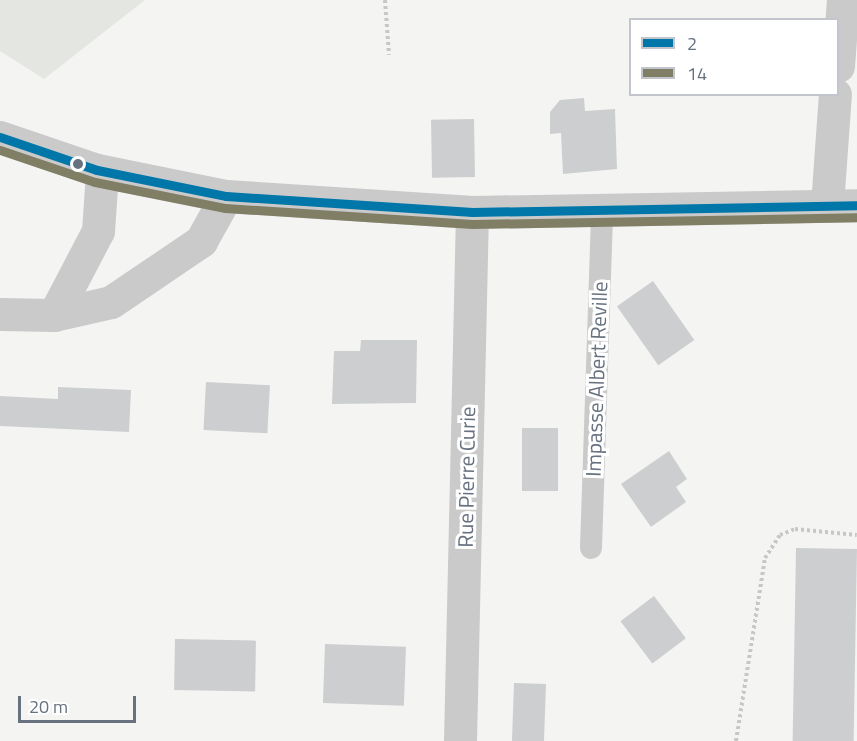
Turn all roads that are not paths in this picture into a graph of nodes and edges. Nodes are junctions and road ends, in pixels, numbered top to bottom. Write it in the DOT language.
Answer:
graph roads {
  1 [pos="843,0"];
  2 [pos="839,44"];
  3 [pos="835,96"];
  4 [pos="0,137"];
  5 [pos="102,172"];
  6 [pos="226,196"];
  7 [pos="842,205"];
  8 [pos="602,209"];
  9 [pos="472,212"];
  10 [pos="0,314"];
  11 [pos="54,315"];
  12 [pos="591,549"];
  13 [pos="460,741"];
  1 -- 2 [label="street"];
  3 -- 7 [label="street"];
  4 -- 5 [label="street"];
  5 -- 6 [label="street"];
  5 -- 11 [label="street"];
  6 -- 9 [label="street"];
  6 -- 11 [label="street"];
  7 -- 8 [label="street"];
  8 -- 9 [label="street"];
  8 -- 12 [label="lane, Impasse Albert Reville"];
  9 -- 13 [label="street, Rue Pierre Curie"];
  10 -- 11 [label="street"];
}
